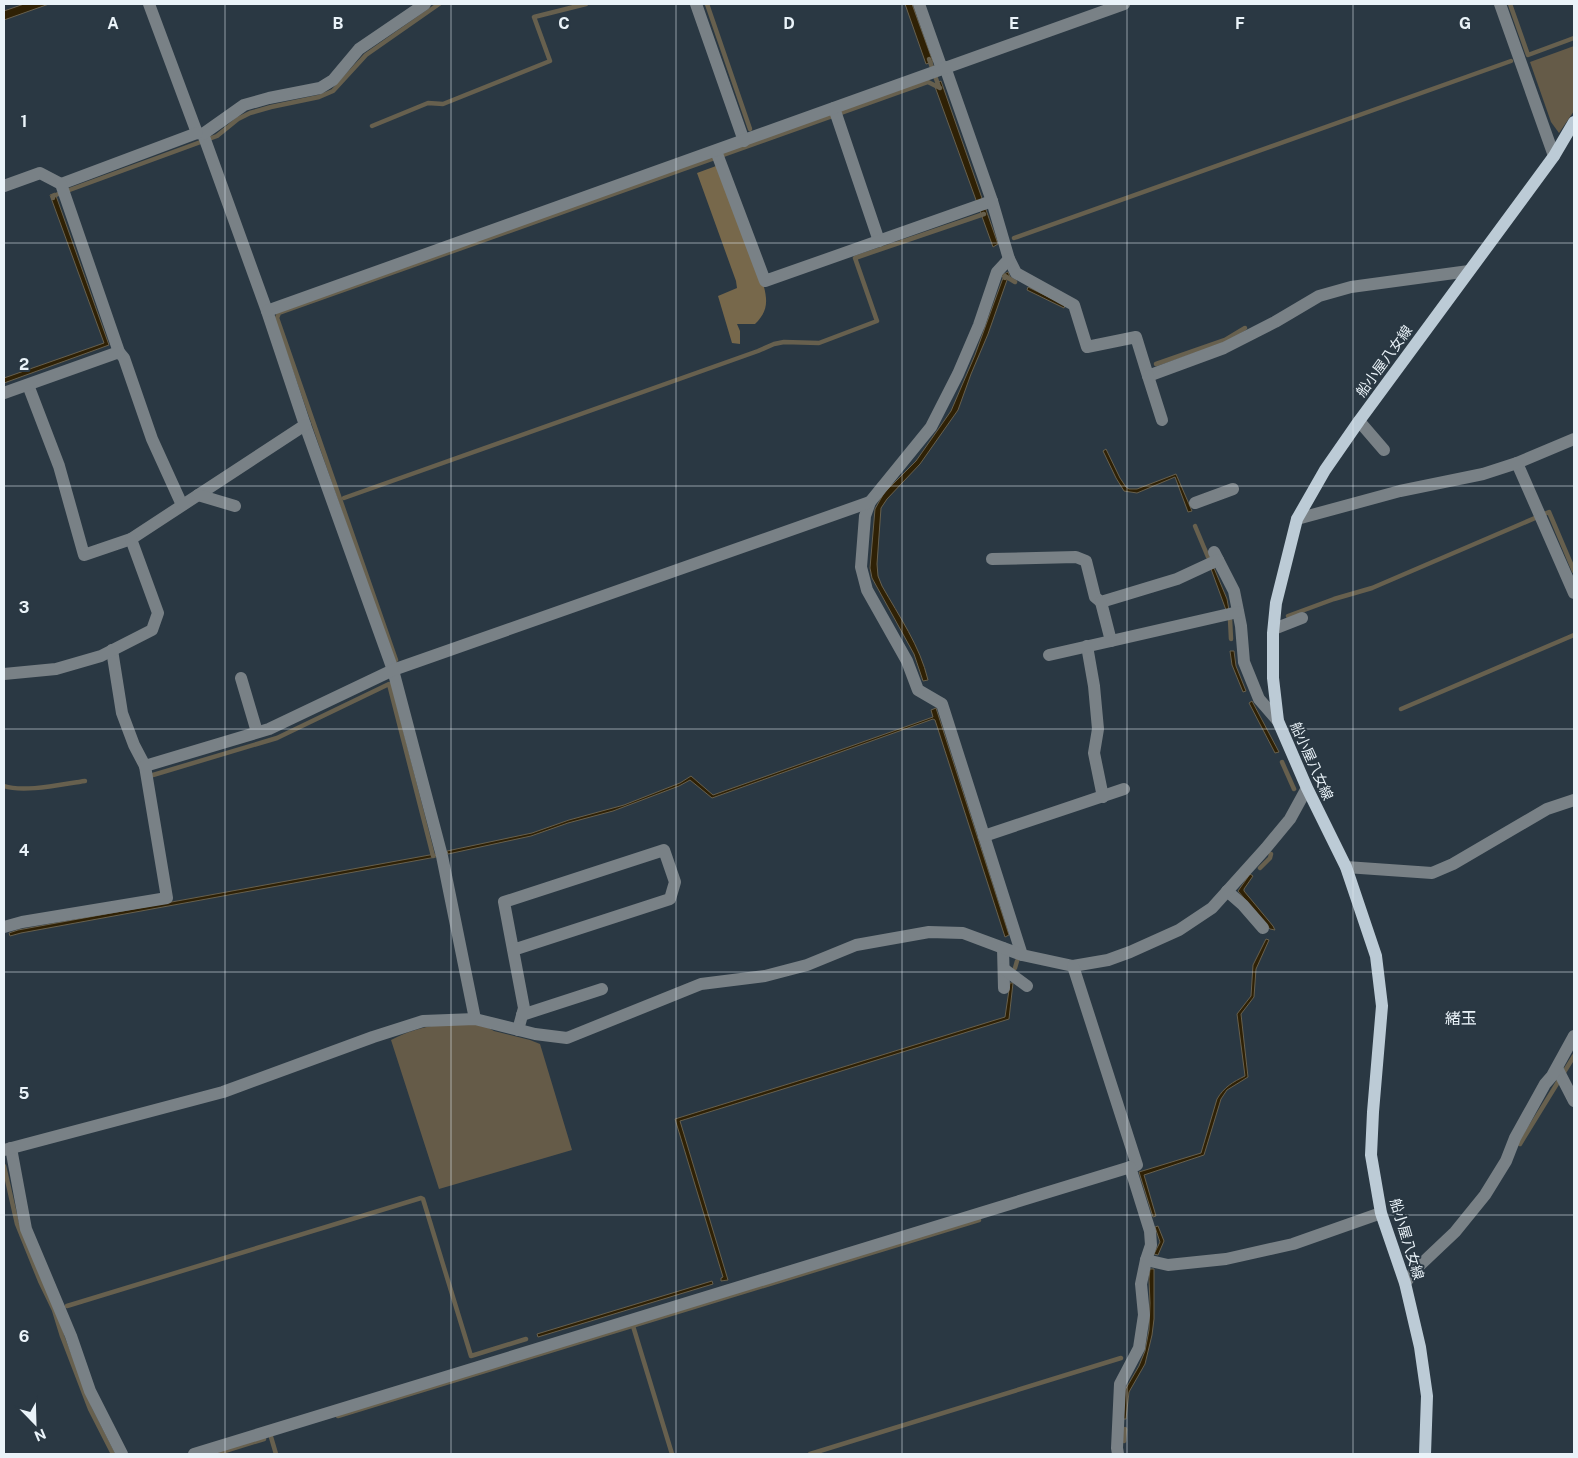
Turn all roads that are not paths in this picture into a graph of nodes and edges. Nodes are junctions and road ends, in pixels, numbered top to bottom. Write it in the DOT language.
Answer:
graph roads {
  1 [pos="149,4"];
  2 [pos="425,4"];
  3 [pos="696,4"];
  4 [pos="919,4"];
  5 [pos="1124,4"];
  6 [pos="1500,4"];
  7 [pos="944,68"];
  8 [pos="834,108"];
  9 [pos="1574,122"];
  10 [pos="200,134"];
  11 [pos="744,141"];
  12 [pos="716,151"];
  13 [pos="1554,156"];
  14 [pos="61,184"];
  15 [pos="4,186"];
  16 [pos="992,201"];
  17 [pos="879,241"];
  18 [pos="1009,259"];
  19 [pos="1469,271"];
  20 [pos="267,311"];
  21 [pos="119,352"];
  22 [pos="1148,376"];
  23 [pos="28,385"];
  24 [pos="4,393"];
  25 [pos="1162,420"];
  26 [pos="1359,421"];
  27 [pos="305,425"];
  28 [pos="1574,439"];
  29 [pos="1384,450"];
  30 [pos="1517,463"];
  31 [pos="1233,489"];
  32 [pos="198,495"];
  33 [pos="870,502"];
  34 [pos="1195,503"];
  35 [pos="182,505"];
  36 [pos="235,506"];
  37 [pos="1296,518"];
  38 [pos="131,538"];
  39 [pos="992,559"];
  40 [pos="1574,593"];
  41 [pos="1101,602"];
  42 [pos="1238,612"];
  43 [pos="1302,618"];
  44 [pos="1274,629"];
  45 [pos="1111,641"];
  46 [pos="1087,646"];
  47 [pos="112,650"];
  48 [pos="1049,655"];
  49 [pos="393,670"];
  50 [pos="4,674"];
  51 [pos="241,678"];
  52 [pos="1278,721"];
  53 [pos="257,732"];
  54 [pos="145,766"];
  55 [pos="1307,788"];
  56 [pos="1124,789"];
  57 [pos="1103,797"];
  58 [pos="1574,800"];
  59 [pos="984,836"];
  60 [pos="1346,867"];
  61 [pos="1227,891"];
  62 [pos="4,927"];
  63 [pos="1263,928"];
  64 [pos="1003,948"];
  65 [pos="513,950"];
  66 [pos="1022,955"];
  67 [pos="1073,966"];
  68 [pos="1004,970"];
  69 [pos="1027,986"];
  70 [pos="602,988"];
  71 [pos="1004,988"];
  72 [pos="522,1015"];
  73 [pos="475,1019"];
  74 [pos="518,1030"];
  75 [pos="1574,1036"];
  76 [pos="1557,1068"];
  77 [pos="1574,1100"];
  78 [pos="8,1149"];
  79 [pos="1130,1167"];
  80 [pos="1381,1213"];
  81 [pos="1146,1260"];
  82 [pos="1405,1283"];
  83 [pos="122,1454"];
  84 [pos="194,1454"];
  85 [pos="1118,1454"];
  86 [pos="1425,1454"];
  1 -- 10 [label="street"];
  2 -- 10 [label="street"];
  3 -- 11 [label="street"];
  4 -- 7 [label="street"];
  5 -- 7 [label="street"];
  6 -- 13 [label="street"];
  7 -- 8 [label="street"];
  7 -- 16 [label="street"];
  8 -- 11 [label="street"];
  8 -- 17 [label="street"];
  9 -- 13 [label="main road, 船小屋八女線"];
  10 -- 14 [label="street"];
  10 -- 20 [label="street"];
  11 -- 12 [label="street"];
  12 -- 17 [label="street"];
  12 -- 20 [label="street"];
  13 -- 19 [label="main road, 船小屋八女線"];
  14 -- 15 [label="street"];
  14 -- 21 [label="street"];
  16 -- 17 [label="street"];
  16 -- 18 [label="street"];
  18 -- 22 [label="street"];
  18 -- 33 [label="street"];
  19 -- 22 [label="street"];
  19 -- 26 [label="main road, 船小屋八女線"];
  20 -- 27 [label="street"];
  21 -- 23 [label="street"];
  21 -- 35 [label="street"];
  22 -- 25 [label="street"];
  23 -- 24 [label="street"];
  23 -- 38 [label="street"];
  26 -- 29 [label="street"];
  26 -- 37 [label="main road, 船小屋八女線"];
  27 -- 32 [label="street"];
  27 -- 49 [label="street"];
  28 -- 30 [label="street"];
  30 -- 37 [label="street"];
  30 -- 40 [label="street"];
  31 -- 34 [label="street"];
  32 -- 35 [label="street"];
  32 -- 36 [label="street"];
  33 -- 49 [label="street"];
  33 -- 59 [label="street"];
  35 -- 38 [label="street"];
  37 -- 44 [label="main road, 船小屋八女線"];
  38 -- 47 [label="street"];
  39 -- 41 [label="street"];
  41 -- 42 [label="street"];
  41 -- 45 [label="street"];
  42 -- 45 [label="street"];
  42 -- 52 [label="street"];
  43 -- 44 [label="street"];
  44 -- 52 [label="main road, 船小屋八女線"];
  45 -- 46 [label="street"];
  46 -- 48 [label="street"];
  46 -- 57 [label="street"];
  47 -- 50 [label="street"];
  47 -- 54 [label="street"];
  49 -- 53 [label="street"];
  49 -- 73 [label="street"];
  51 -- 53 [label="street"];
  52 -- 55 [label="main road, 船小屋八女線"];
  53 -- 54 [label="street"];
  54 -- 62 [label="street"];
  55 -- 60 [label="main road, 船小屋八女線"];
  55 -- 61 [label="street"];
  56 -- 57 [label="street"];
  57 -- 59 [label="street"];
  58 -- 60 [label="street"];
  59 -- 66 [label="street"];
  60 -- 80 [label="main road, 船小屋八女線"];
  61 -- 63 [label="street"];
  61 -- 67 [label="street"];
  64 -- 66 [label="street"];
  64 -- 68 [label="street"];
  64 -- 74 [label="street"];
  65 -- 65 [label="street"];
  65 -- 72 [label="street"];
  66 -- 67 [label="street"];
  67 -- 79 [label="street"];
  68 -- 69 [label="street"];
  68 -- 71 [label="street"];
  70 -- 72 [label="street"];
  72 -- 74 [label="street"];
  73 -- 74 [label="street"];
  73 -- 78 [label="street"];
  75 -- 76 [label="street"];
  76 -- 77 [label="street"];
  76 -- 82 [label="street"];
  78 -- 83 [label="street"];
  79 -- 81 [label="street"];
  79 -- 84 [label="street"];
  80 -- 81 [label="street"];
  80 -- 82 [label="main road, 船小屋八女線"];
  81 -- 85 [label="street"];
  82 -- 86 [label="main road, 船小屋八女線"];
}
